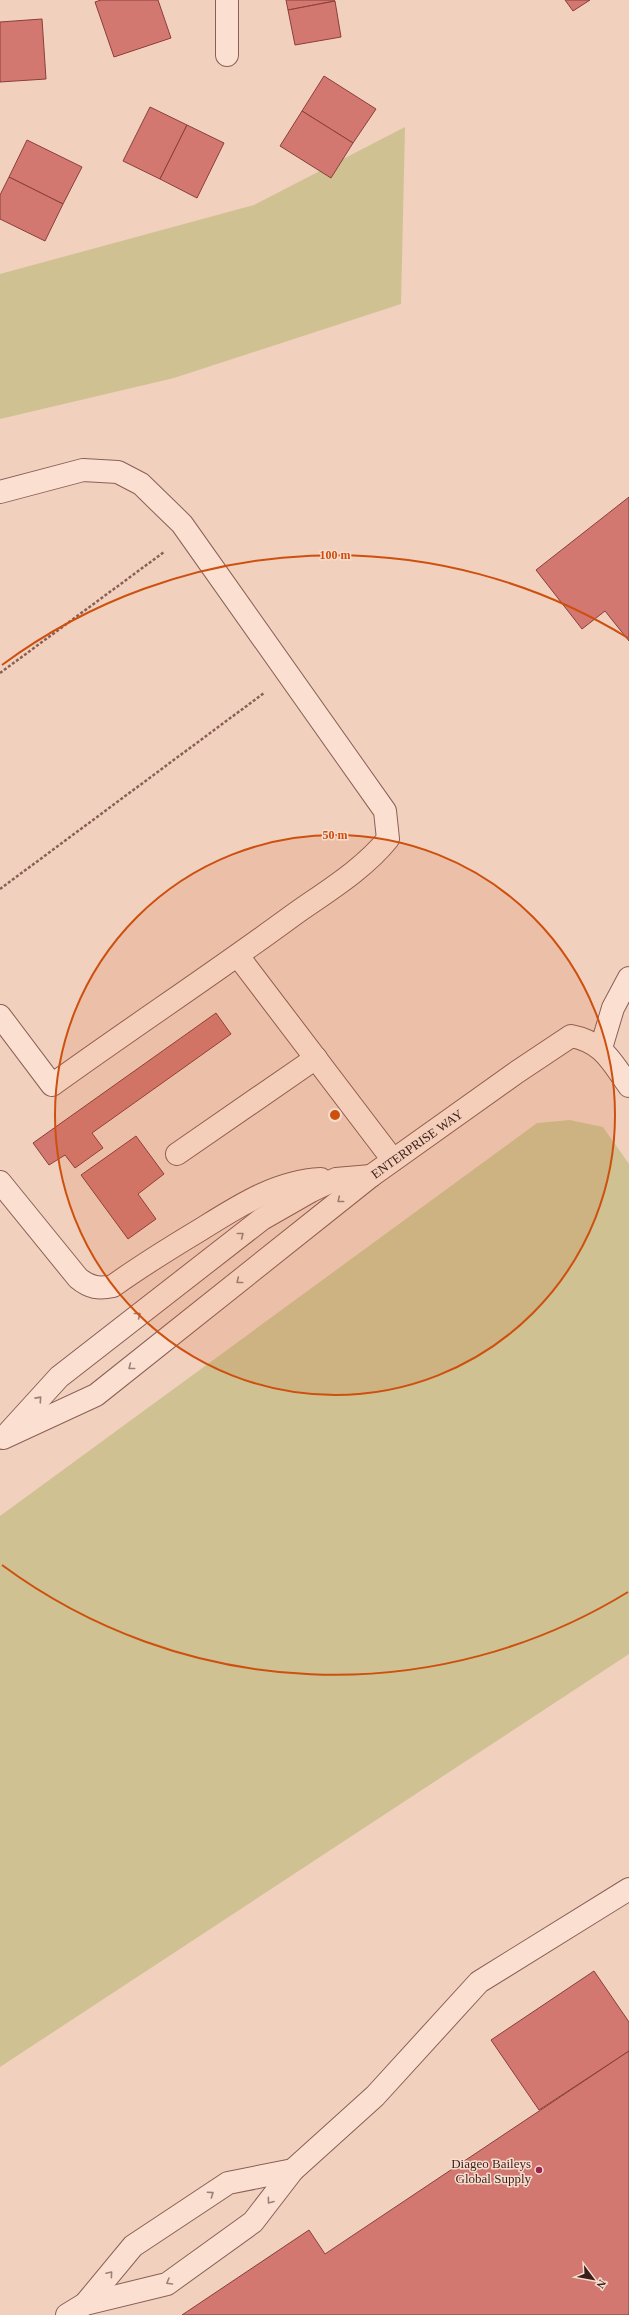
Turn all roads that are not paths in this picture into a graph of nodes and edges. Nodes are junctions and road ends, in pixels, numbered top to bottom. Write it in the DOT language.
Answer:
graph roads {
  1 [pos="227,0"];
  2 [pos="227,55"];
  3 [pos="0,492"];
  4 [pos="238,956"];
  5 [pos="629,978"];
  6 [pos="0,1016"];
  7 [pos="601,1048"];
  8 [pos="316,1058"];
  9 [pos="629,1086"];
  10 [pos="177,1154"];
  11 [pos="393,1160"];
  12 [pos="371,1176"];
  13 [pos="336,1179"];
  14 [pos="0,1182"];
  15 [pos="2,1440"];
  16 [pos="629,1889"];
  17 [pos="293,2170"];
  18 [pos="85,2304"];
  19 [pos="67,2315"];
  1 -- 2 [label="street"];
  3 -- 4 [label="street"];
  4 -- 6 [label="street"];
  4 -- 8 [label="street"];
  5 -- 7 [label="street"];
  7 -- 9 [label="street, ENTERPRISE WAY"];
  7 -- 11 [label="street, ENTERPRISE WAY"];
  8 -- 10 [label="street"];
  8 -- 11 [label="street"];
  11 -- 12 [label="street, ENTERPRISE WAY"];
  12 -- 13 [label="street"];
  12 -- 15 [label="street, ENTERPRISE WAY, one-way"];
  13 -- 14 [label="street"];
  15 -- 13 [label="street, one-way"];
  16 -- 17 [label="street"];
  18 -- 17 [label="street, one-way"];
  17 -- 18 [label="street, one-way"];
  18 -- 19 [label="street"];
}
